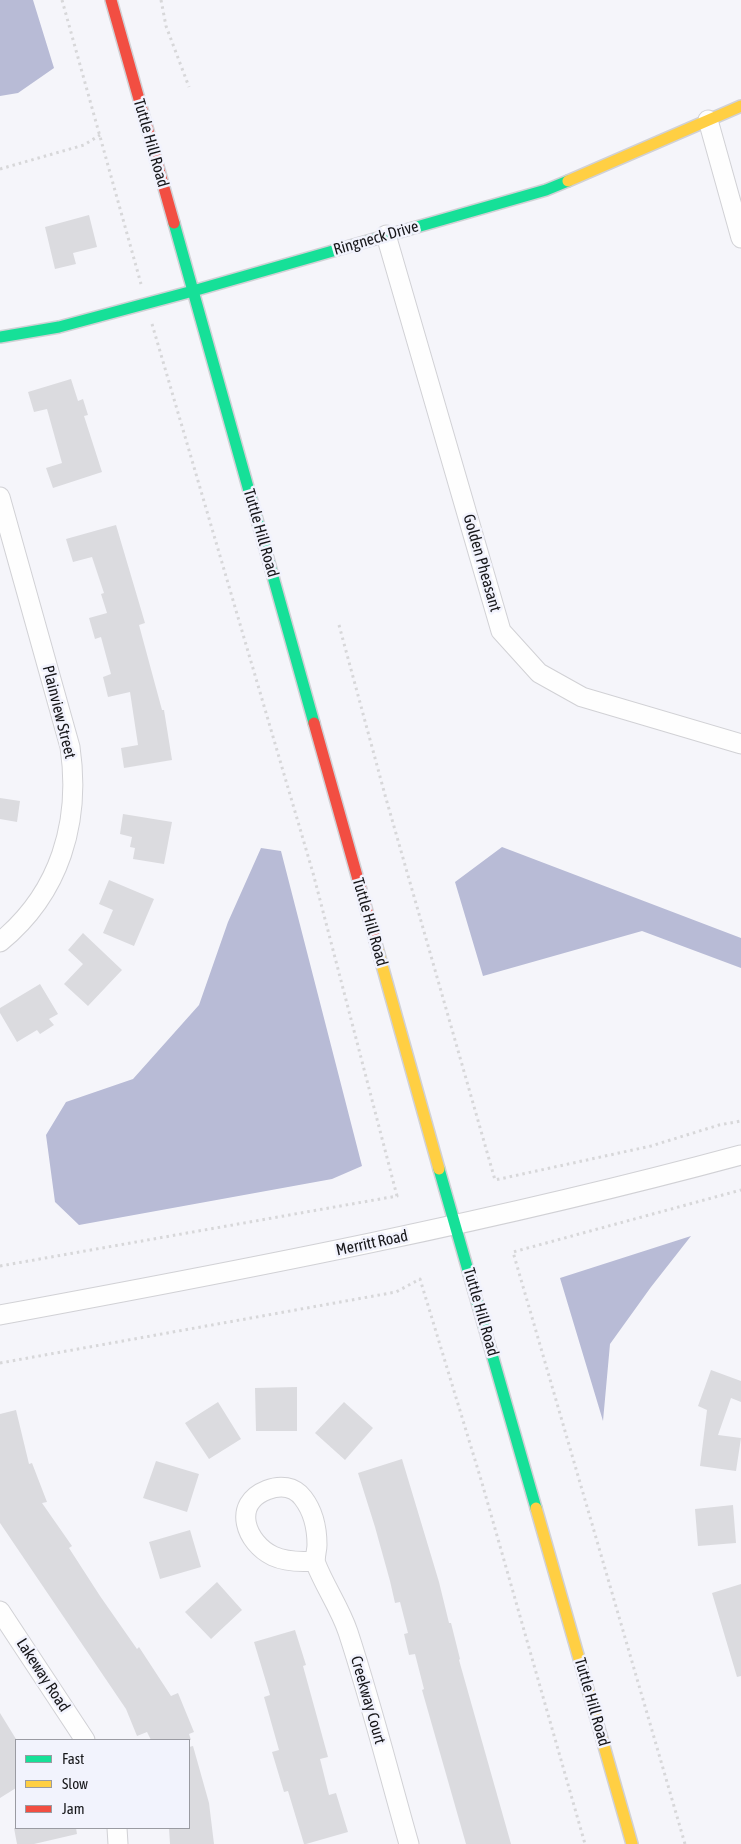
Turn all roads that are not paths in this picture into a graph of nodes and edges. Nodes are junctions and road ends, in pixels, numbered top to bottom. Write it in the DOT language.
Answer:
graph roads {
  1 [pos="111,0"];
  2 [pos="741,106"];
  3 [pos="708,120"];
  4 [pos="386,235"];
  5 [pos="741,238"];
  6 [pos="193,291"];
  7 [pos="0,337"];
  8 [pos="0,497"];
  9 [pos="741,744"];
  10 [pos="0,942"];
  11 [pos="741,1155"];
  12 [pos="455,1225"];
  13 [pos="0,1314"];
  14 [pos="315,1561"];
  15 [pos="0,1611"];
  16 [pos="84,1739"];
  17 [pos="117,1829"];
  18 [pos="118,1844"];
  19 [pos="409,1844"];
  20 [pos="632,1844"];
  1 -- 6 [label="main road, Tuttle Hill Road"];
  2 -- 3 [label="main road, Ringneck Drive"];
  3 -- 4 [label="main road, Ringneck Drive"];
  3 -- 5 [label="street"];
  4 -- 6 [label="main road, Ringneck Drive"];
  4 -- 9 [label="street, Golden Pheasant"];
  6 -- 7 [label="main road, Ringneck Drive"];
  6 -- 12 [label="main road, Tuttle Hill Road"];
  8 -- 10 [label="street, Plainview Street"];
  11 -- 12 [label="street, Merritt Road"];
  12 -- 13 [label="street, Merritt Road"];
  12 -- 20 [label="main road, Tuttle Hill Road"];
  14 -- 14 [label="street, Creekway Court"];
  14 -- 19 [label="street, Creekway Court"];
  15 -- 16 [label="street, Lakeway Road"];
  17 -- 18 [label="street"];
}
